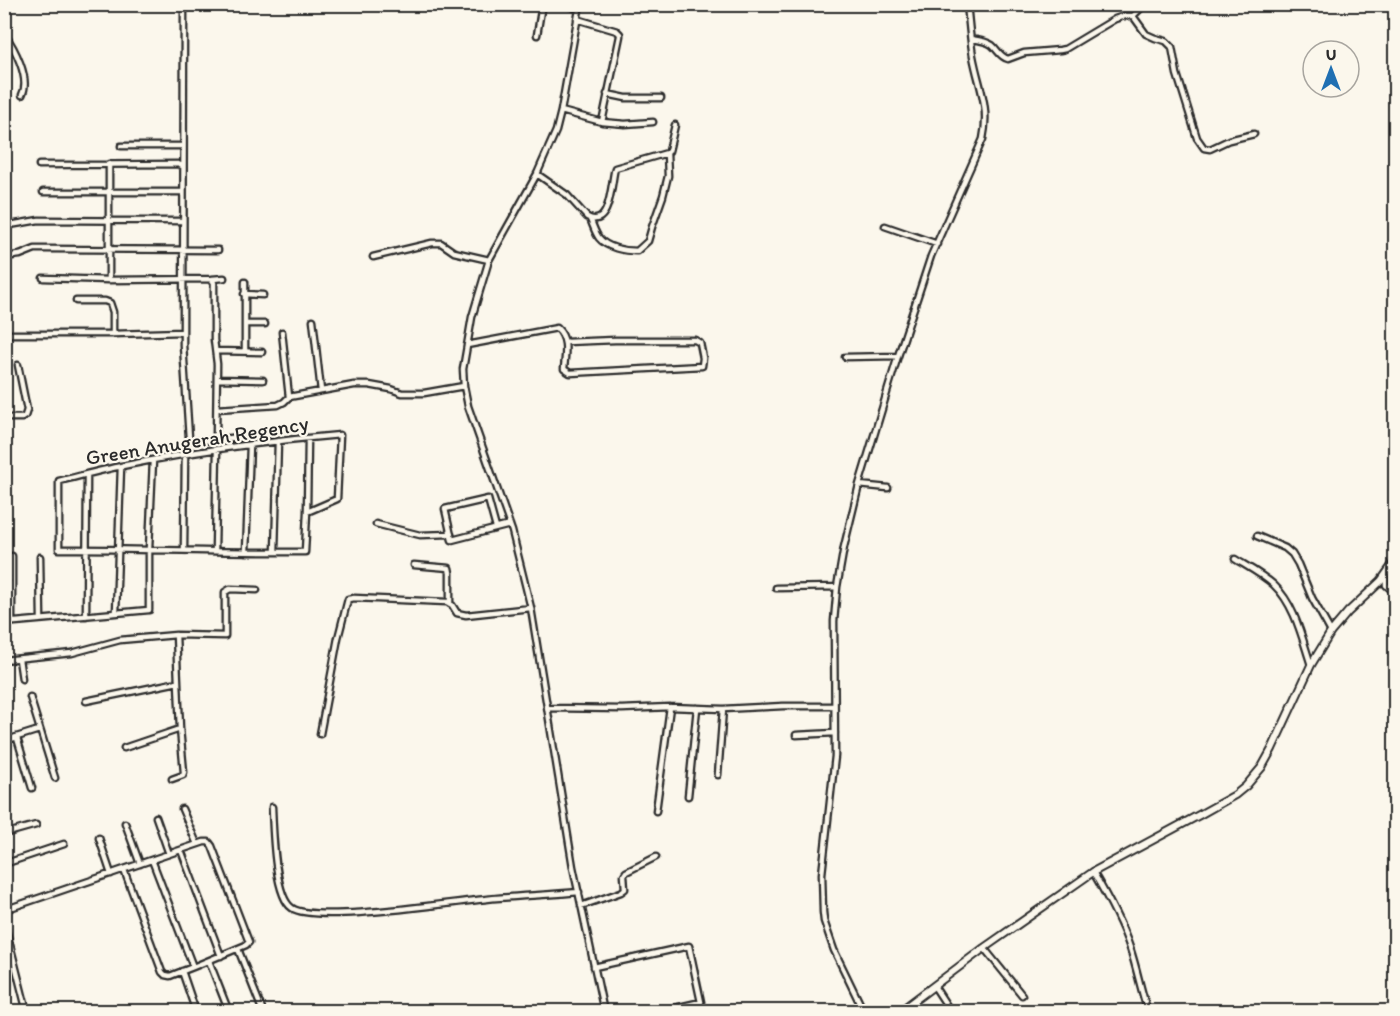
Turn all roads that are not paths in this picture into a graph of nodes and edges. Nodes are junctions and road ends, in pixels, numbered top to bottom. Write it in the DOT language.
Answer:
graph roads {
  1 [pos="184,4"];
  2 [pos="542,4"];
  3 [pos="566,4"];
  4 [pos="967,4"];
  5 [pos="1145,4"];
  6 [pos="579,7"];
  7 [pos="1133,16"];
  8 [pos="577,19"];
  9 [pos="4,33"];
  10 [pos="537,35"];
  11 [pos="971,39"];
  12 [pos="22,94"];
  13 [pos="607,94"];
  14 [pos="662,98"];
  15 [pos="561,111"];
  16 [pos="602,122"];
  17 [pos="653,122"];
  18 [pos="675,125"];
  19 [pos="1254,134"];
  20 [pos="121,146"];
  21 [pos="183,146"];
  22 [pos="667,153"];
  23 [pos="109,164"];
  24 [pos="39,165"];
  25 [pos="182,166"];
  26 [pos="537,174"];
  27 [pos="44,192"];
  28 [pos="109,192"];
  29 [pos="183,192"];
  30 [pos="590,219"];
  31 [pos="109,220"];
  32 [pos="183,221"];
  33 [pos="4,226"];
  34 [pos="885,226"];
  35 [pos="937,244"];
  36 [pos="109,250"];
  37 [pos="184,250"];
  38 [pos="218,250"];
  39 [pos="4,257"];
  40 [pos="373,257"];
  41 [pos="489,260"];
  42 [pos="43,278"];
  43 [pos="184,278"];
  44 [pos="224,278"];
  45 [pos="212,279"];
  46 [pos="109,280"];
  47 [pos="245,282"];
  48 [pos="244,294"];
  49 [pos="263,294"];
  50 [pos="76,301"];
  51 [pos="313,320"];
  52 [pos="245,324"];
  53 [pos="265,324"];
  54 [pos="183,332"];
  55 [pos="282,332"];
  56 [pos="4,334"];
  57 [pos="113,334"];
  58 [pos="566,342"];
  59 [pos="467,345"];
  60 [pos="216,351"];
  61 [pos="245,351"];
  62 [pos="262,352"];
  63 [pos="898,356"];
  64 [pos="845,357"];
  65 [pos="18,365"];
  66 [pos="217,379"];
  67 [pos="263,380"];
  68 [pos="464,386"];
  69 [pos="321,391"];
  70 [pos="289,397"];
  71 [pos="217,409"];
  72 [pos="4,418"];
  73 [pos="271,434"];
  74 [pos="216,438"];
  75 [pos="308,438"];
  76 [pos="278,441"];
  77 [pos="250,445"];
  78 [pos="217,450"];
  79 [pos="185,455"];
  80 [pos="153,460"];
  81 [pos="121,466"];
  82 [pos="87,474"];
  83 [pos="859,485"];
  84 [pos="888,488"];
  85 [pos="307,512"];
  86 [pos="376,524"];
  87 [pos="510,525"];
  88 [pos="496,528"];
  89 [pos="451,534"];
  90 [pos="1257,536"];
  91 [pos="117,548"];
  92 [pos="86,549"];
  93 [pos="149,549"];
  94 [pos="184,550"];
  95 [pos="215,551"];
  96 [pos="246,552"];
  97 [pos="275,552"];
  98 [pos="12,556"];
  99 [pos="40,557"];
  100 [pos="1235,559"];
  101 [pos="1395,560"];
  102 [pos="414,565"];
  103 [pos="1386,574"];
  104 [pos="837,587"];
  105 [pos="776,588"];
  106 [pos="257,590"];
  107 [pos="1395,594"];
  108 [pos="450,604"];
  109 [pos="531,608"];
  110 [pos="116,613"];
  111 [pos="86,616"];
  112 [pos="41,620"];
  113 [pos="12,622"];
  114 [pos="4,623"];
  115 [pos="1331,632"];
  116 [pos="176,635"];
  117 [pos="20,658"];
  118 [pos="4,660"];
  119 [pos="1311,665"];
  120 [pos="22,679"];
  121 [pos="178,682"];
  122 [pos="30,697"];
  123 [pos="86,701"];
  124 [pos="834,706"];
  125 [pos="670,707"];
  126 [pos="548,708"];
  127 [pos="697,708"];
  128 [pos="723,709"];
  129 [pos="180,729"];
  130 [pos="39,730"];
  131 [pos="835,733"];
  132 [pos="320,734"];
  133 [pos="796,735"];
  134 [pos="17,738"];
  135 [pos="4,741"];
  136 [pos="124,748"];
  137 [pos="718,775"];
  138 [pos="55,778"];
  139 [pos="172,779"];
  140 [pos="32,788"];
  141 [pos="688,796"];
  142 [pos="272,807"];
  143 [pos="182,808"];
  144 [pos="656,811"];
  145 [pos="156,817"];
  146 [pos="125,823"];
  147 [pos="36,825"];
  148 [pos="4,834"];
  149 [pos="99,838"];
  150 [pos="64,844"];
  151 [pos="197,844"];
  152 [pos="181,850"];
  153 [pos="169,854"];
  154 [pos="656,856"];
  155 [pos="152,860"];
  156 [pos="4,864"];
  157 [pos="140,864"];
  158 [pos="124,870"];
  159 [pos="1093,872"];
  160 [pos="111,874"];
  161 [pos="579,892"];
  162 [pos="581,906"];
  163 [pos="4,910"];
  164 [pos="4,921"];
  165 [pos="984,948"];
  166 [pos="238,949"];
  167 [pos="221,956"];
  168 [pos="209,961"];
  169 [pos="193,967"];
  170 [pos="594,967"];
  171 [pos="182,971"];
  172 [pos="934,986"];
  173 [pos="1022,994"];
  174 [pos="27,1011"];
  175 [pos="196,1011"];
  176 [pos="229,1011"];
  177 [pos="263,1011"];
  178 [pos="604,1011"];
  179 [pos="657,1011"];
  180 [pos="864,1011"];
  181 [pos="898,1011"];
  182 [pos="951,1011"];
  183 [pos="1148,1011"];
  1 -- 21 [label="street"];
  2 -- 10 [label="street"];
  3 -- 6 [label="street"];
  4 -- 11 [label="street"];
  5 -- 7 [label="street"];
  6 -- 8 [label="street"];
  7 -- 11 [label="street"];
  7 -- 19 [label="street"];
  8 -- 13 [label="street"];
  8 -- 15 [label="street"];
  9 -- 12 [label="street"];
  11 -- 35 [label="street"];
  13 -- 14 [label="street"];
  13 -- 16 [label="street"];
  15 -- 16 [label="street"];
  15 -- 26 [label="street"];
  16 -- 17 [label="street"];
  18 -- 22 [label="street"];
  20 -- 21 [label="street"];
  21 -- 25 [label="street"];
  22 -- 30 [label="street"];
  22 -- 30 [label="street"];
  23 -- 24 [label="street"];
  23 -- 25 [label="street"];
  23 -- 28 [label="street"];
  25 -- 29 [label="street"];
  26 -- 30 [label="street"];
  26 -- 41 [label="street"];
  27 -- 28 [label="street"];
  28 -- 29 [label="street"];
  28 -- 31 [label="street"];
  29 -- 32 [label="street"];
  31 -- 32 [label="street"];
  31 -- 33 [label="street"];
  31 -- 36 [label="street"];
  32 -- 37 [label="street"];
  34 -- 35 [label="street"];
  35 -- 63 [label="street"];
  36 -- 37 [label="street"];
  36 -- 39 [label="street"];
  36 -- 46 [label="street"];
  37 -- 38 [label="street"];
  37 -- 43 [label="street"];
  40 -- 41 [label="street"];
  41 -- 59 [label="street"];
  42 -- 46 [label="street"];
  43 -- 45 [label="street"];
  43 -- 46 [label="street"];
  43 -- 54 [label="street"];
  44 -- 45 [label="street"];
  45 -- 60 [label="street"];
  47 -- 48 [label="street"];
  48 -- 49 [label="street"];
  48 -- 52 [label="street"];
  50 -- 57 [label="street"];
  51 -- 69 [label="street"];
  52 -- 53 [label="street"];
  52 -- 61 [label="street"];
  54 -- 57 [label="street"];
  54 -- 74 [label="street"];
  55 -- 70 [label="street"];
  56 -- 57 [label="street"];
  58 -- 58 [label="street"];
  58 -- 59 [label="street"];
  59 -- 68 [label="street"];
  60 -- 61 [label="street"];
  60 -- 66 [label="street"];
  61 -- 62 [label="street"];
  63 -- 64 [label="street"];
  63 -- 83 [label="street"];
  65 -- 72 [label="street"];
  66 -- 67 [label="street"];
  66 -- 71 [label="street"];
  68 -- 69 [label="street"];
  68 -- 87 [label="street"];
  69 -- 70 [label="street"];
  70 -- 71 [label="street"];
  71 -- 74 [label="street"];
  73 -- 74 [label="street"];
  75 -- 76 [label="street, Green Anugerah Regency"];
  75 -- 85 [label="street"];
  75 -- 85 [label="street, Green Anugerah Regency"];
  76 -- 77 [label="street, Green Anugerah Regency"];
  76 -- 97 [label="street"];
  77 -- 78 [label="street, Green Anugerah Regency"];
  77 -- 96 [label="street"];
  78 -- 79 [label="street, Green Anugerah Regency"];
  78 -- 95 [label="street"];
  79 -- 80 [label="street, Green Anugerah Regency"];
  79 -- 94 [label="street"];
  80 -- 81 [label="street, Green Anugerah Regency"];
  80 -- 93 [label="street"];
  81 -- 82 [label="street, Green Anugerah Regency"];
  81 -- 91 [label="street"];
  82 -- 92 [label="street"];
  82 -- 92 [label="street, Green Anugerah Regency"];
  83 -- 84 [label="street"];
  83 -- 104 [label="street"];
  85 -- 97 [label="street"];
  86 -- 89 [label="street"];
  87 -- 88 [label="street"];
  87 -- 109 [label="street"];
  88 -- 89 [label="street"];
  88 -- 89 [label="street"];
  90 -- 115 [label="street"];
  91 -- 92 [label="street"];
  91 -- 93 [label="street"];
  91 -- 110 [label="street"];
  92 -- 111 [label="street"];
  93 -- 94 [label="street"];
  93 -- 110 [label="street"];
  94 -- 95 [label="street"];
  95 -- 96 [label="street"];
  96 -- 97 [label="street"];
  98 -- 113 [label="street"];
  99 -- 112 [label="street"];
  100 -- 119 [label="street"];
  101 -- 103 [label="street"];
  102 -- 108 [label="street"];
  103 -- 107 [label="street"];
  103 -- 115 [label="street"];
  104 -- 105 [label="street"];
  104 -- 124 [label="street"];
  106 -- 116 [label="street"];
  108 -- 109 [label="street"];
  108 -- 132 [label="street"];
  109 -- 126 [label="street"];
  110 -- 111 [label="street"];
  111 -- 112 [label="street"];
  112 -- 113 [label="street"];
  113 -- 114 [label="street"];
  115 -- 119 [label="street"];
  116 -- 117 [label="street"];
  116 -- 121 [label="street"];
  117 -- 118 [label="street"];
  117 -- 120 [label="street"];
  119 -- 159 [label="street"];
  121 -- 123 [label="street"];
  121 -- 129 [label="street"];
  122 -- 130 [label="street"];
  124 -- 128 [label="street"];
  124 -- 131 [label="street"];
  125 -- 126 [label="street"];
  125 -- 127 [label="street"];
  125 -- 144 [label="street"];
  126 -- 161 [label="street"];
  127 -- 128 [label="street"];
  127 -- 141 [label="street"];
  128 -- 137 [label="street"];
  129 -- 136 [label="street"];
  129 -- 139 [label="street"];
  130 -- 134 [label="street"];
  130 -- 138 [label="street"];
  131 -- 133 [label="street"];
  131 -- 180 [label="street"];
  134 -- 135 [label="street"];
  134 -- 140 [label="street"];
  142 -- 161 [label="street"];
  143 -- 151 [label="street"];
  145 -- 153 [label="street"];
  146 -- 157 [label="street"];
  147 -- 148 [label="street"];
  149 -- 160 [label="street"];
  150 -- 156 [label="street"];
  151 -- 152 [label="street"];
  151 -- 166 [label="street"];
  152 -- 153 [label="street"];
  152 -- 167 [label="street"];
  153 -- 155 [label="street"];
  154 -- 162 [label="street"];
  155 -- 157 [label="street"];
  155 -- 169 [label="street"];
  157 -- 158 [label="street"];
  158 -- 160 [label="street"];
  158 -- 171 [label="street"];
  159 -- 165 [label="street"];
  159 -- 183 [label="street"];
  160 -- 163 [label="street"];
  161 -- 162 [label="street"];
  162 -- 170 [label="street"];
  164 -- 174 [label="street"];
  165 -- 172 [label="street"];
  165 -- 173 [label="street"];
  166 -- 167 [label="street"];
  166 -- 177 [label="street"];
  167 -- 168 [label="street"];
  168 -- 169 [label="street"];
  168 -- 176 [label="street"];
  169 -- 171 [label="street"];
  170 -- 178 [label="street"];
  170 -- 179 [label="street"];
  171 -- 175 [label="street"];
  172 -- 181 [label="street"];
  172 -- 182 [label="street"];
}
